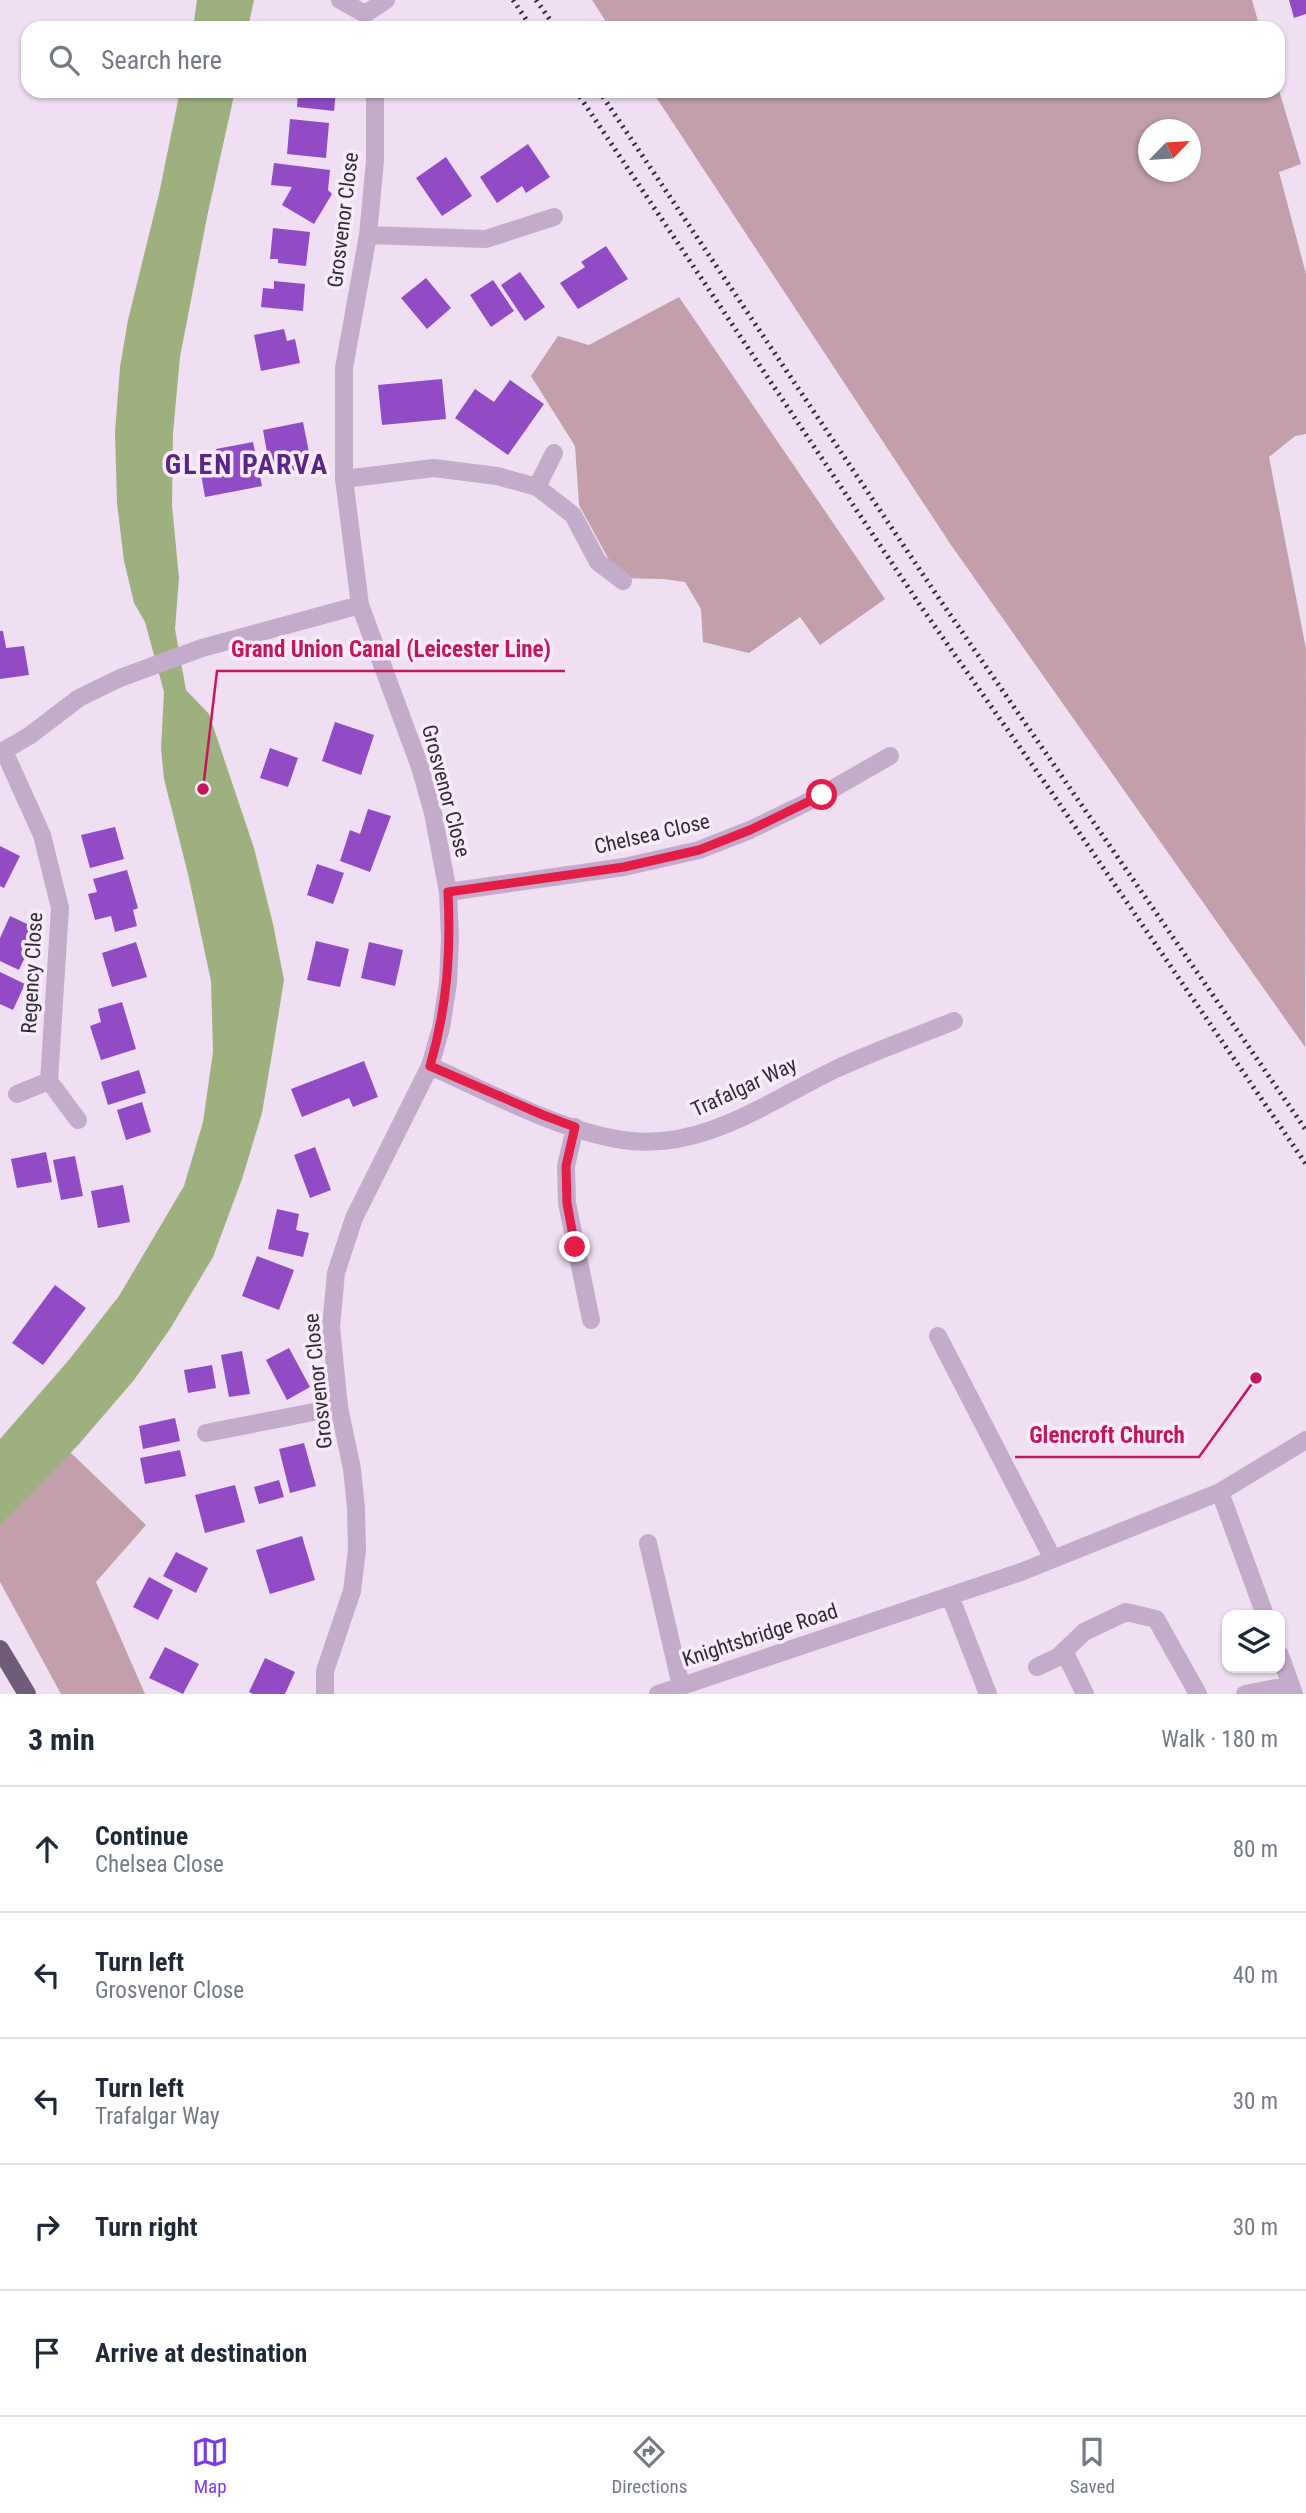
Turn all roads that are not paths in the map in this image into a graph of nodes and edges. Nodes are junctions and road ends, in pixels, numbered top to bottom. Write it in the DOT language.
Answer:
graph roads {
  1 [pos="340,0"];
  2 [pos="386,0"];
  3 [pos="366,21"];
  4 [pos="375,98"];
  5 [pos="554,217"];
  6 [pos="368,235"];
  7 [pos="554,453"];
  8 [pos="344,479"];
  9 [pos="537,487"];
  10 [pos="623,581"];
  11 [pos="360,605"];
  12 [pos="2,752"];
  13 [pos="890,756"];
  14 [pos="448,892"];
  15 [pos="954,1021"];
  16 [pos="430,1066"];
  17 [pos="49,1081"];
  18 [pos="17,1094"];
  19 [pos="78,1120"];
  20 [pos="575,1127"];
  21 [pos="592,1320"];
  22 [pos="939,1336"];
  23 [pos="339,1407"];
  24 [pos="206,1433"];
  25 [pos="1306,1440"];
  26 [pos="1220,1492"];
  27 [pos="648,1543"];
  28 [pos="1053,1559"];
  29 [pos="950,1595"];
  30 [pos="1263,1610"];
  31 [pos="0,1649"];
  32 [pos="1065,1651"];
  33 [pos="1037,1667"];
  34 [pos="1285,1668"];
  35 [pos="681,1686"];
  36 [pos="1293,1689"];
  37 [pos="27,1694"];
  38 [pos="325,1694"];
  39 [pos="658,1694"];
  40 [pos="988,1694"];
  41 [pos="1085,1694"];
  42 [pos="1198,1694"];
  43 [pos="1245,1694"];
  1 -- 3 [label="street"];
  2 -- 3 [label="street"];
  4 -- 6 [label="street, Grosvenor Close"];
  5 -- 6 [label="street"];
  6 -- 8 [label="street, Grosvenor Close"];
  7 -- 9 [label="street"];
  8 -- 9 [label="street"];
  8 -- 11 [label="street, Grosvenor Close"];
  9 -- 10 [label="street"];
  11 -- 12 [label="street"];
  11 -- 14 [label="street, Grosvenor Close"];
  12 -- 17 [label="street, Regency Close"];
  13 -- 14 [label="street, Chelsea Close"];
  14 -- 16 [label="street, Grosvenor Close"];
  15 -- 20 [label="street, Trafalgar Way"];
  16 -- 20 [label="street, Trafalgar Way"];
  16 -- 23 [label="street, Grosvenor Close"];
  17 -- 18 [label="street"];
  17 -- 19 [label="street"];
  20 -- 21 [label="street"];
  22 -- 28 [label="street"];
  23 -- 24 [label="street"];
  23 -- 38 [label="street, Grosvenor Close"];
  25 -- 26 [label="street, Knightsbridge Road"];
  26 -- 28 [label="street, Knightsbridge Road"];
  26 -- 30 [label="street"];
  27 -- 35 [label="street, Knightsbridge Road"];
  28 -- 29 [label="street, Knightsbridge Road"];
  29 -- 35 [label="street, Knightsbridge Road"];
  29 -- 40 [label="street"];
  31 -- 37 [label="main road"];
  32 -- 33 [label="street"];
  32 -- 41 [label="street"];
  32 -- 42 [label="street"];
  34 -- 36 [label="street"];
  35 -- 39 [label="street"];
  36 -- 43 [label="street"];
}
